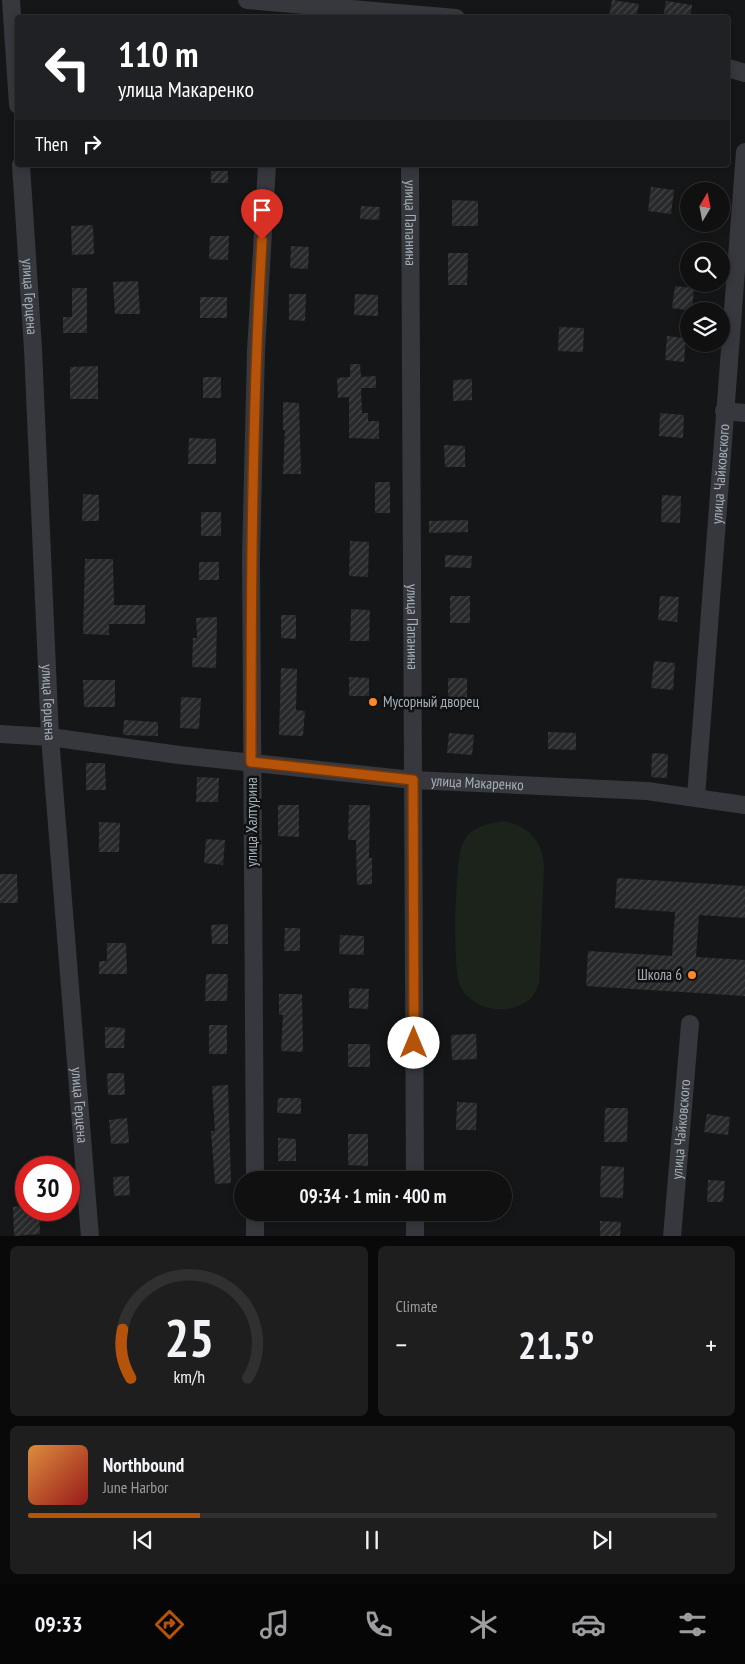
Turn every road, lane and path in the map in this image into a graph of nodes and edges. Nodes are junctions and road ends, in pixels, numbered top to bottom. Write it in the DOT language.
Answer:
graph roads {
  1 [pos="11,0"];
  2 [pos="247,0"];
  3 [pos="276,7"];
  4 [pos="411,10"];
  5 [pos="439,15"];
  6 [pos="15,60"];
  7 [pos="730,69"];
  8 [pos="745,73"];
  9 [pos="745,152"];
  10 [pos="21,167"];
  11 [pos="267,167"];
  12 [pos="410,167"];
  13 [pos="724,411"];
  14 [pos="745,413"];
  15 [pos="0,734"];
  16 [pos="50,737"];
  17 [pos="251,762"];
  18 [pos="413,780"];
  19 [pos="696,797"];
  20 [pos="745,805"];
  21 [pos="690,1024"];
  22 [pos="255,1171"];
  23 [pos="415,1171"];
  24 [pos="255,1221"];
  25 [pos="415,1221"];
  26 [pos="90,1236"];
  27 [pos="256,1236"];
  28 [pos="415,1236"];
  29 [pos="672,1236"];
  1 -- 6 [label="street"];
  2 -- 3 [label="street"];
  3 -- 4 [label="street"];
  4 -- 5 [label="street"];
  7 -- 8 [label="street"];
  9 -- 13 [label="street, улица Чайковского"];
  10 -- 16 [label="street, улица Герцена"];
  11 -- 17 [label="street, улица Халтурина"];
  12 -- 18 [label="street, улица Папанина"];
  13 -- 14 [label="street"];
  13 -- 19 [label="street, улица Чайковского"];
  15 -- 16 [label="street, улица Макаренко"];
  16 -- 17 [label="street, улица Макаренко"];
  16 -- 26 [label="street, улица Герцена"];
  17 -- 18 [label="street, улица Макаренко"];
  17 -- 22 [label="street, улица Халтурина"];
  18 -- 19 [label="street, улица Макаренко"];
  18 -- 23 [label="street, улица Папанина"];
  19 -- 20 [label="street, улица Макаренко"];
  21 -- 29 [label="street, улица Чайковского"];
  24 -- 27 [label="street"];
  25 -- 28 [label="street"];
}
